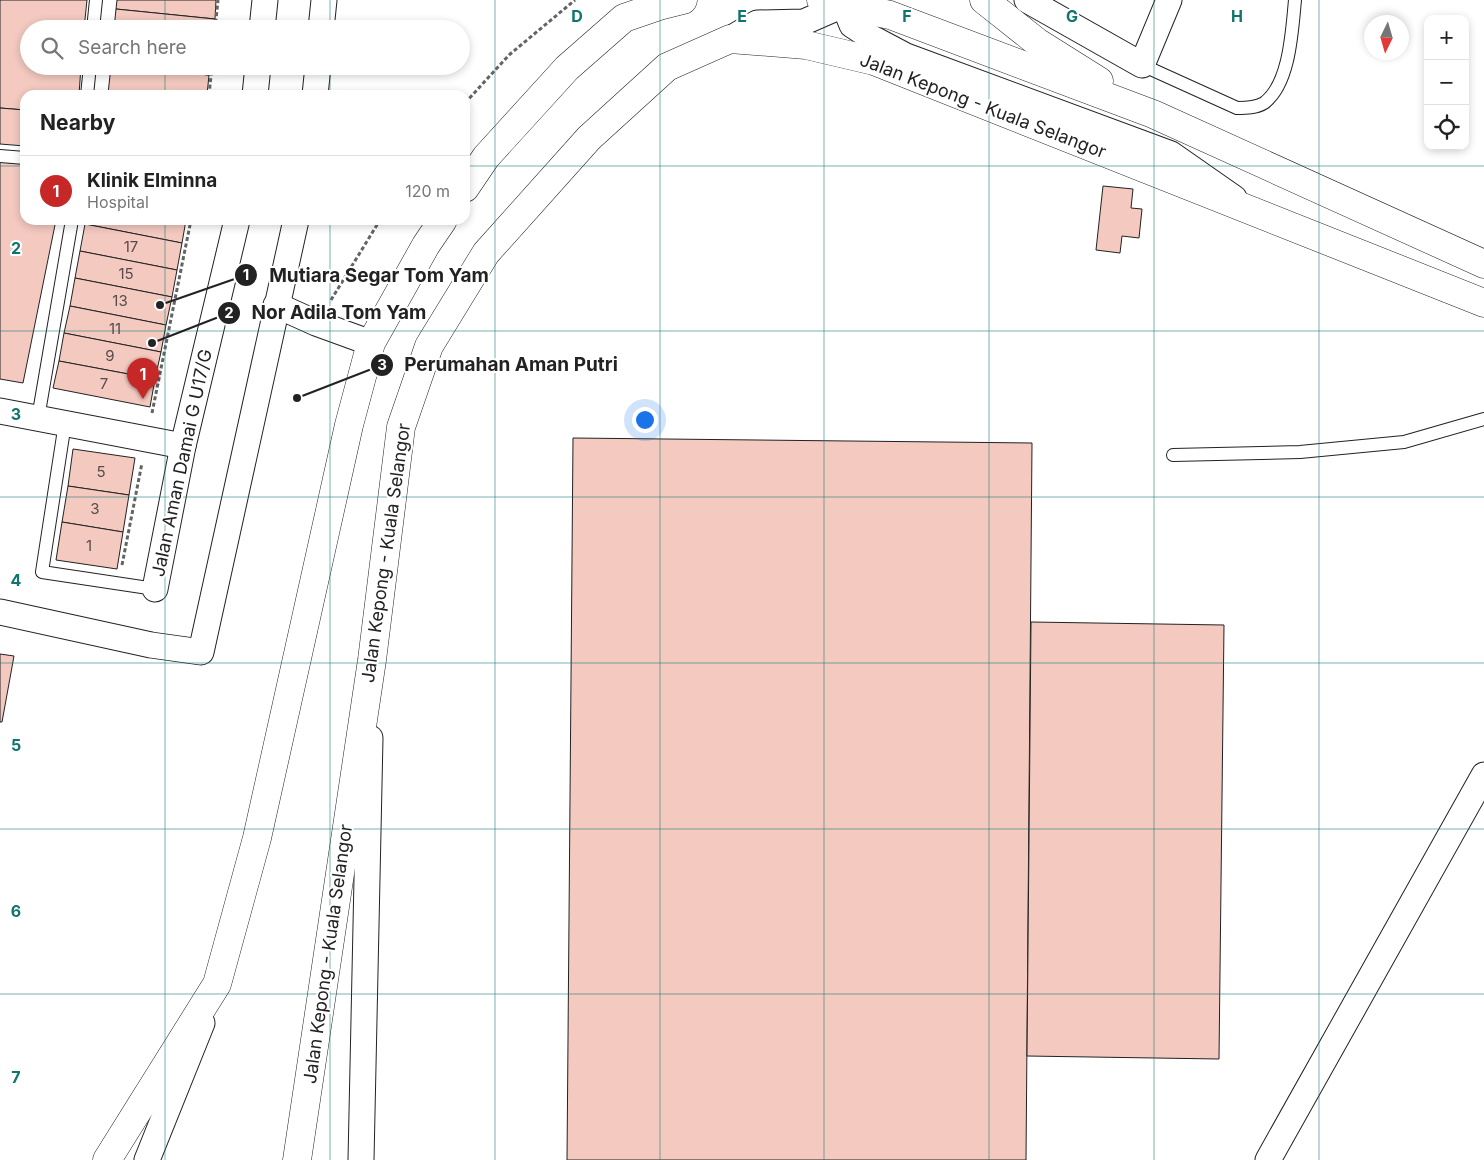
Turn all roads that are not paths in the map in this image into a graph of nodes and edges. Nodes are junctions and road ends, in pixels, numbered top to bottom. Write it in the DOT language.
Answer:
graph roads {
  1 [pos="96,0"];
  2 [pos="265,0"];
  3 [pos="324,0"];
  4 [pos="652,0"];
  5 [pos="683,0"];
  6 [pos="984,0"];
  7 [pos="1028,0"];
  8 [pos="1169,0"];
  9 [pos="1295,0"];
  10 [pos="838,1"];
  11 [pos="624,18"];
  12 [pos="94,20"];
  13 [pos="263,20"];
  14 [pos="322,20"];
  15 [pos="730,39"];
  16 [pos="1142,65"];
  17 [pos="89,75"];
  18 [pos="257,75"];
  19 [pos="317,75"];
  20 [pos="88,90"];
  21 [pos="256,90"];
  22 [pos="316,90"];
  23 [pos="1154,114"];
  24 [pos="0,156"];
  25 [pos="20,158"];
  26 [pos="470,181"];
  27 [pos="1253,210"];
  28 [pos="71,225"];
  29 [pos="236,225"];
  30 [pos="295,225"];
  31 [pos="440,225"];
  32 [pos="1484,264"];
  33 [pos="1484,303"];
  34 [pos="276,306"];
  35 [pos="371,343"];
  36 [pos="0,411"];
  37 [pos="38,418"];
  38 [pos="1484,419"];
  39 [pos="65,423"];
  40 [pos="183,446"];
  41 [pos="1173,455"];
  42 [pos="155,589"];
  43 [pos="0,612"];
  44 [pos="372,660"];
  45 [pos="1482,781"];
  46 [pos="217,984"];
  47 [pos="107,1160"];
  48 [pos="147,1160"];
  49 [pos="297,1160"];
  50 [pos="361,1160"];
  51 [pos="1268,1160"];
  1 -- 12 [label="lane"];
  2 -- 13 [label="street"];
  3 -- 14 [label="street"];
  4 -- 11 [label="highway"];
  5 -- 11 [label="highway"];
  6 -- 23 [label="highway"];
  7 -- 16 [label="street"];
  8 -- 16 [label="street"];
  9 -- 16 [label="lane"];
  10 -- 15 [label="street"];
  10 -- 23 [label="highway"];
  10 -- 27 [label="street"];
  11 -- 26 [label="highway"];
  15 -- 27 [label="highway, Jalan Kepong - Kuala Selangor"];
  15 -- 44 [label="highway, Jalan Kepong - Kuala Selangor"];
  17 -- 20 [label="lane"];
  18 -- 21 [label="street"];
  19 -- 22 [label="street"];
  23 -- 32 [label="highway"];
  24 -- 25 [label="lane"];
  27 -- 33 [label="highway, Jalan Kepong - Kuala Selangor"];
  28 -- 37 [label="lane"];
  29 -- 40 [label="street, Jalan Aman Damai G U17/G"];
  30 -- 34 [label="street"];
  31 -- 35 [label="highway"];
  34 -- 35 [label="street"];
  34 -- 43 [label="street"];
  35 -- 46 [label="highway"];
  36 -- 37 [label="street"];
  37 -- 39 [label="street"];
  38 -- 41 [label="lane"];
  39 -- 40 [label="street"];
  39 -- 42 [label="lane"];
  40 -- 42 [label="street, Jalan Aman Damai G U17/G"];
  44 -- 49 [label="highway, Jalan Kepong - Kuala Selangor"];
  44 -- 50 [label="street"];
  45 -- 51 [label="street"];
  46 -- 47 [label="highway"];
  46 -- 48 [label="street"];
}
